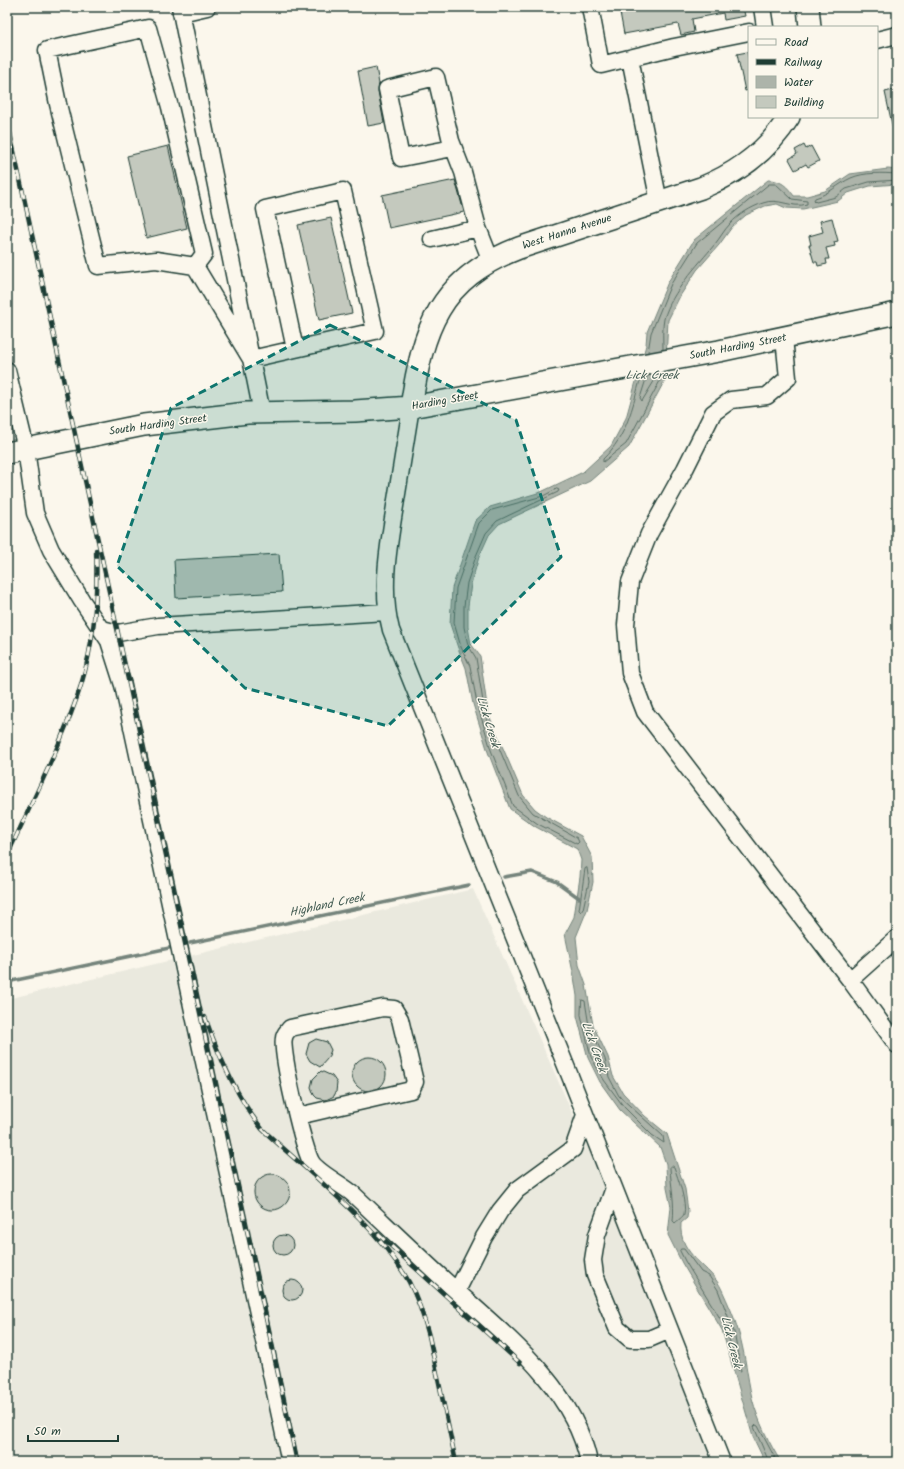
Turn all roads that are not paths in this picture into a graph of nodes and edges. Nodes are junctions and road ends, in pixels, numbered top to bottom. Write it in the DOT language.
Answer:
graph roads {
  1 [pos="207,7"];
  2 [pos="590,7"];
  3 [pos="762,7"];
  4 [pos="808,7"];
  5 [pos="181,10"];
  6 [pos="765,26"];
  7 [pos="810,26"];
  8 [pos="748,32"];
  9 [pos="897,35"];
  10 [pos="878,40"];
  11 [pos="630,58"];
  12 [pos="788,118"];
  13 [pos="453,148"];
  14 [pos="659,202"];
  15 [pos="478,228"];
  16 [pos="432,239"];
  17 [pos="491,261"];
  18 [pos="195,266"];
  19 [pos="897,313"];
  20 [pos="784,338"];
  21 [pos="295,349"];
  22 [pos="251,359"];
  23 [pos="7,370"];
  24 [pos="579,377"];
  25 [pos="411,407"];
  26 [pos="310,412"];
  27 [pos="262,413"];
  28 [pos="16,451"];
  29 [pos="386,612"];
  30 [pos="102,629"];
  31 [pos="897,938"];
  32 [pos="850,980"];
  33 [pos="897,1045"];
  34 [pos="585,1115"];
  35 [pos="298,1116"];
  36 [pos="573,1149"];
  37 [pos="599,1149"];
  38 [pos="614,1188"];
  39 [pos="457,1291"];
  40 [pos="670,1330"];
  41 [pos="290,1462"];
  42 [pos="589,1462"];
  43 [pos="722,1462"];
  1 -- 5 [label="lane"];
  2 -- 11 [label="lane"];
  3 -- 6 [label="lane"];
  4 -- 7 [label="main road"];
  5 -- 22 [label="lane"];
  8 -- 11 [label="lane"];
  9 -- 10 [label="lane"];
  11 -- 14 [label="lane"];
  12 -- 14 [label="main road, West Hanna Avenue"];
  13 -- 13 [label="lane"];
  13 -- 15 [label="lane"];
  14 -- 17 [label="main road, West Hanna Avenue"];
  15 -- 16 [label="lane"];
  15 -- 17 [label="lane"];
  17 -- 25 [label="main road, West Hanna Avenue"];
  18 -- 18 [label="lane"];
  18 -- 22 [label="lane"];
  19 -- 20 [label="main road, South Harding Street"];
  20 -- 24 [label="main road, South Harding Street"];
  20 -- 32 [label="lane"];
  21 -- 21 [label="lane"];
  21 -- 22 [label="lane"];
  22 -- 27 [label="lane"];
  23 -- 28 [label="lane"];
  24 -- 25 [label="main road, Harding Street"];
  25 -- 26 [label="main road, Harding Street"];
  25 -- 29 [label="lane"];
  26 -- 27 [label="main road, South Harding Street"];
  27 -- 28 [label="main road, South Harding Street"];
  28 -- 30 [label="lane"];
  29 -- 30 [label="lane"];
  29 -- 34 [label="lane"];
  30 -- 41 [label="lane"];
  31 -- 32 [label="lane"];
  32 -- 33 [label="lane"];
  34 -- 36 [label="lane"];
  34 -- 37 [label="lane"];
  35 -- 35 [label="lane"];
  35 -- 39 [label="lane"];
  36 -- 37 [label="lane"];
  36 -- 39 [label="lane"];
  37 -- 38 [label="lane"];
  38 -- 40 [label="lane"];
  38 -- 40 [label="lane"];
  39 -- 42 [label="lane"];
  40 -- 43 [label="lane"];
}
